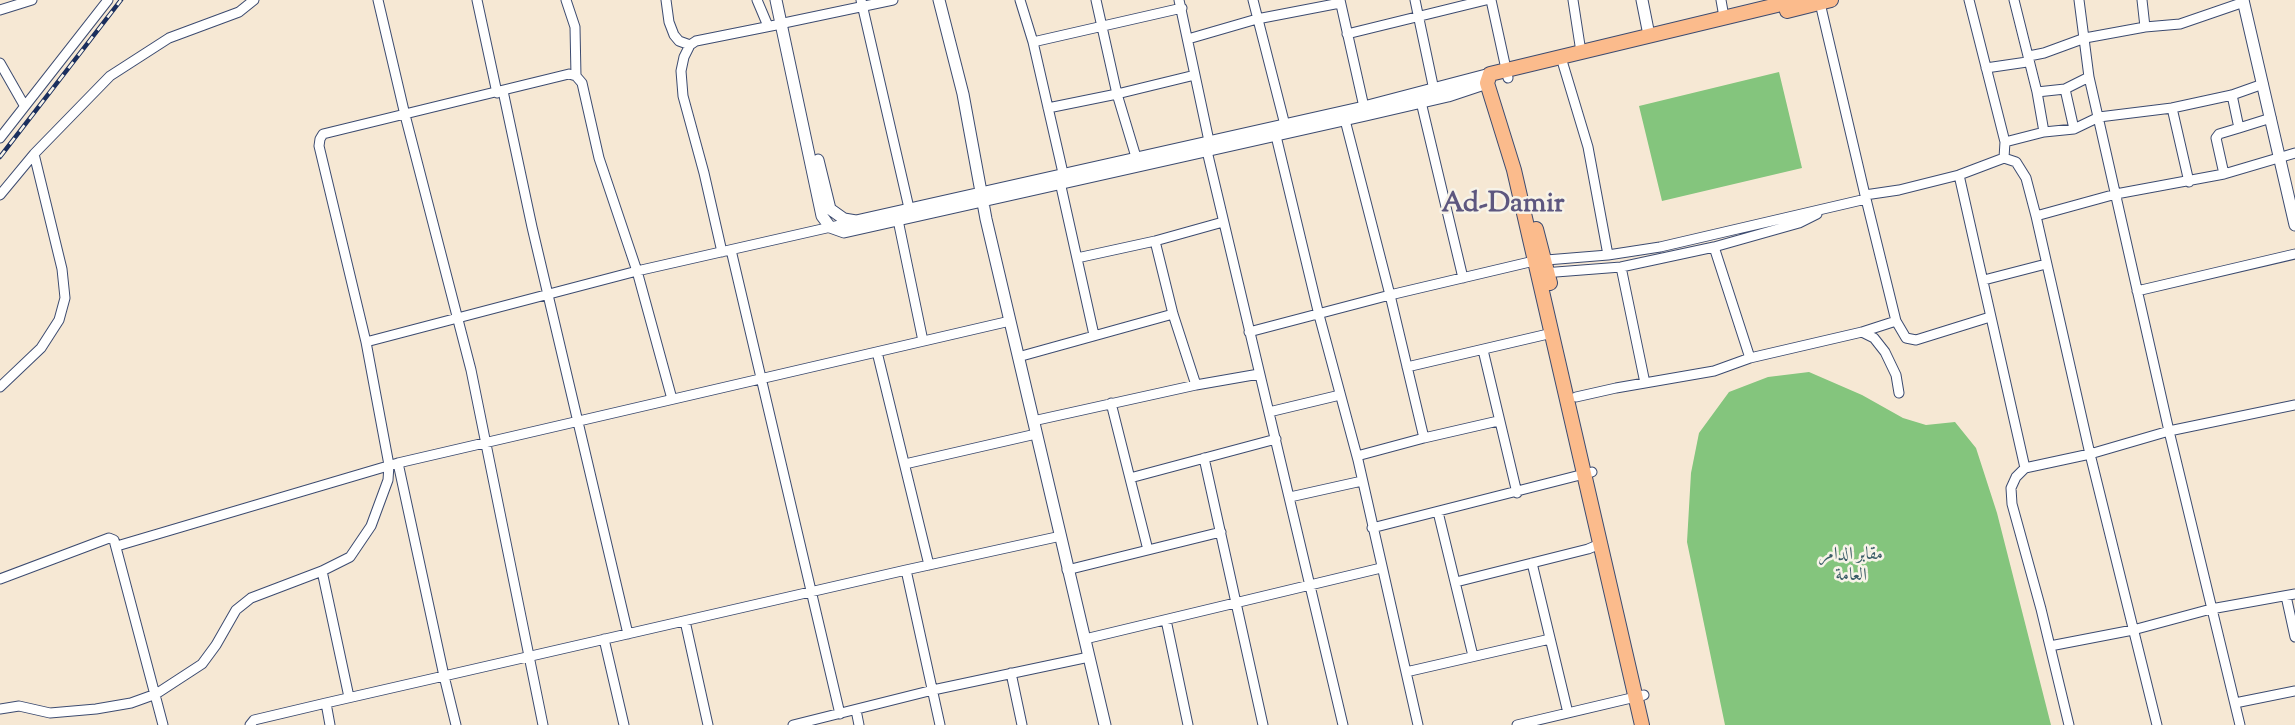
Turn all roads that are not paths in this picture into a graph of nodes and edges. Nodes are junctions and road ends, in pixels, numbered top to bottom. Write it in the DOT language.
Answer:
graph roads {
  1 [pos="32,0"];
  2 [pos="108,0"];
  3 [pos="254,0"];
  4 [pos="378,0"];
  5 [pos="477,0"];
  6 [pos="566,0"];
  7 [pos="666,0"];
  8 [pos="757,0"];
  9 [pos="777,0"];
  10 [pos="893,0"];
  11 [pos="939,0"];
  12 [pos="1020,0"];
  13 [pos="1096,0"];
  14 [pos="1253,0"];
  15 [pos="1415,0"];
  16 [pos="1486,0"];
  17 [pos="1491,0"];
  18 [pos="1574,0"];
  19 [pos="1642,0"];
  20 [pos="1720,0"];
  21 [pos="1796,0"];
  22 [pos="1969,0"];
  23 [pos="2014,0"];
  24 [pos="2079,0"];
  25 [pos="2142,0"];
  26 [pos="1826,1"];
  27 [pos="2243,1"];
  28 [pos="1340,2"];
  29 [pos="862,4"];
  30 [pos="1180,4"];
  31 [pos="0,10"];
  32 [pos="1418,17"];
  33 [pos="1724,17"];
  34 [pos="1257,19"];
  35 [pos="783,24"];
  36 [pos="768,26"];
  37 [pos="1100,26"];
  38 [pos="2145,27"];
  39 [pos="1347,34"];
  40 [pos="1650,35"];
  41 [pos="2085,38"];
  42 [pos="1188,39"];
  43 [pos="1033,42"];
  44 [pos="690,45"];
  45 [pos="1581,52"];
  46 [pos="2028,56"];
  47 [pos="0,63"];
  48 [pos="1563,64"];
  49 [pos="1986,68"];
  50 [pos="1196,75"];
  51 [pos="576,76"];
  52 [pos="1498,77"];
  53 [pos="2089,77"];
  54 [pos="2263,84"];
  55 [pos="2064,89"];
  56 [pos="1434,90"];
  57 [pos="500,92"];
  58 [pos="2037,92"];
  59 [pos="1117,94"];
  60 [pos="2232,95"];
  61 [pos="1421,102"];
  62 [pos="24,105"];
  63 [pos="1364,107"];
  64 [pos="1048,108"];
  65 [pos="2172,108"];
  66 [pos="405,115"];
  67 [pos="2099,117"];
  68 [pos="2271,118"];
  69 [pos="1345,120"];
  70 [pos="1285,125"];
  71 [pos="2239,128"];
  72 [pos="2074,129"];
  73 [pos="2044,132"];
  74 [pos="1276,136"];
  75 [pos="0,138"];
  76 [pos="2005,142"];
  77 [pos="1208,146"];
  78 [pos="2295,153"];
  79 [pos="34,154"];
  80 [pos="1136,157"];
  81 [pos="2280,157"];
  82 [pos="2004,158"];
  83 [pos="2224,174"];
  84 [pos="1959,175"];
  85 [pos="1062,178"];
  86 [pos="2189,182"];
  87 [pos="2116,194"];
  88 [pos="0,195"];
  89 [pos="981,196"];
  90 [pos="1865,197"];
  91 [pos="1831,207"];
  92 [pos="909,208"];
  93 [pos="2036,216"];
  94 [pos="898,220"];
  95 [pos="856,221"];
  96 [pos="1223,222"];
  97 [pos="2295,226"];
  98 [pos="830,227"];
  99 [pos="1155,241"];
  100 [pos="1714,247"];
  101 [pos="726,251"];
  102 [pos="2295,254"];
  103 [pos="1608,255"];
  104 [pos="1077,258"];
  105 [pos="2046,264"];
  106 [pos="1541,266"];
  107 [pos="1621,267"];
  108 [pos="637,270"];
  109 [pos="1463,278"];
  110 [pos="1984,280"];
  111 [pos="2137,291"];
  112 [pos="548,294"];
  113 [pos="1390,295"];
  114 [pos="1173,314"];
  115 [pos="1319,315"];
  116 [pos="1990,317"];
  117 [pos="457,318"];
  118 [pos="1010,321"];
  119 [pos="1896,321"];
  120 [pos="1551,330"];
  121 [pos="1250,332"];
  122 [pos="1862,332"];
  123 [pos="1094,335"];
  124 [pos="923,341"];
  125 [pos="366,342"];
  126 [pos="1483,350"];
  127 [pos="877,352"];
  128 [pos="1018,357"];
  129 [pos="1750,358"];
  130 [pos="1408,367"];
  131 [pos="1259,374"];
  132 [pos="760,379"];
  133 [pos="1645,383"];
  134 [pos="1196,385"];
  135 [pos="0,387"];
  136 [pos="1899,393"];
  137 [pos="1340,395"];
  138 [pos="1576,397"];
  139 [pos="672,399"];
  140 [pos="1111,403"];
  141 [pos="2295,405"];
  142 [pos="1269,412"];
  143 [pos="578,420"];
  144 [pos="1498,421"];
  145 [pos="1033,422"];
  146 [pos="2169,431"];
  147 [pos="1036,434"];
  148 [pos="1424,438"];
  149 [pos="1276,439"];
  150 [pos="484,442"];
  151 [pos="2090,454"];
  152 [pos="1357,456"];
  153 [pos="1204,458"];
  154 [pos="393,464"];
  155 [pos="904,464"];
  156 [pos="2025,468"];
  157 [pos="1588,473"];
  158 [pos="1130,478"];
  159 [pos="1362,481"];
  160 [pos="1517,493"];
  161 [pos="1290,497"];
  162 [pos="1438,512"];
  163 [pos="1372,528"];
  164 [pos="1221,532"];
  165 [pos="1061,536"];
  166 [pos="1600,544"];
  167 [pos="117,546"];
  168 [pos="1148,550"];
  169 [pos="1532,564"];
  170 [pos="929,565"];
  171 [pos="1381,568"];
  172 [pos="906,570"];
  173 [pos="1068,570"];
  174 [pos="322,571"];
  175 [pos="0,579"];
  176 [pos="1456,582"];
  177 [pos="1311,584"];
  178 [pos="811,592"];
  179 [pos="2291,595"];
  180 [pos="1238,602"];
  181 [pos="2211,609"];
  182 [pos="1166,620"];
  183 [pos="685,621"];
  184 [pos="2132,630"];
  185 [pos="628,634"];
  186 [pos="2295,637"];
  187 [pos="1085,639"];
  188 [pos="1550,639"];
  189 [pos="604,640"];
  190 [pos="2050,646"];
  191 [pos="528,656"];
  192 [pos="1473,656"];
  193 [pos="1089,657"];
  194 [pos="1406,672"];
  195 [pos="1011,673"];
  196 [pos="444,676"];
  197 [pos="933,690"];
  198 [pos="2295,691"];
  199 [pos="156,694"];
  200 [pos="1640,696"];
  201 [pos="350,697"];
  202 [pos="326,703"];
  203 [pos="2234,703"];
  204 [pos="0,709"];
  205 [pos="856,710"];
  206 [pos="840,714"];
  207 [pos="1568,714"];
  208 [pos="163,725"];
  209 [pos="250,725"];
  210 [pos="330,725"];
  211 [pos="456,725"];
  212 [pos="543,725"];
  213 [pos="624,725"];
  214 [pos="708,725"];
  215 [pos="793,725"];
  216 [pos="859,725"];
  217 [pos="940,725"];
  218 [pos="1022,725"];
  219 [pos="1106,725"];
  220 [pos="1188,725"];
  221 [pos="1264,725"];
  222 [pos="1343,725"];
  223 [pos="1418,725"];
  224 [pos="1517,725"];
  225 [pos="1642,725"];
  226 [pos="1651,725"];
  227 [pos="2069,725"];
  228 [pos="2157,725"];
  229 [pos="2240,725"];
  1 -- 31 [label="street"];
  2 -- 62 [label="street"];
  3 -- 79 [label="street"];
  4 -- 66 [label="street"];
  5 -- 57 [label="street"];
  6 -- 51 [label="street"];
  7 -- 44 [label="street"];
  8 -- 36 [label="street"];
  9 -- 35 [label="street"];
  10 -- 29 [label="street"];
  11 -- 89 [label="street"];
  12 -- 43 [label="street"];
  13 -- 37 [label="street"];
  14 -- 34 [label="street"];
  15 -- 32 [label="street"];
  16 -- 32 [label="street"];
  17 -- 52 [label="street"];
  18 -- 45 [label="street"];
  19 -- 40 [label="street"];
  20 -- 33 [label="street"];
  21 -- 33 [label="main road"];
  22 -- 49 [label="street"];
  23 -- 46 [label="street"];
  24 -- 41 [label="street"];
  25 -- 38 [label="street"];
  26 -- 48 [label="main road"];
  26 -- 90 [label="street"];
  27 -- 38 [label="street"];
  27 -- 54 [label="street"];
  28 -- 34 [label="street"];
  28 -- 39 [label="street"];
  29 -- 35 [label="street"];
  29 -- 92 [label="street"];
  30 -- 37 [label="street"];
  30 -- 42 [label="street"];
  32 -- 39 [label="street"];
  32 -- 56 [label="street"];
  33 -- 40 [label="main road"];
  34 -- 42 [label="street"];
  34 -- 70 [label="street"];
  35 -- 36 [label="street"];
  35 -- 95 [label="street"];
  35 -- 98 [label="street"];
  36 -- 44 [label="street"];
  37 -- 43 [label="street"];
  37 -- 59 [label="street"];
  38 -- 41 [label="street"];
  39 -- 63 [label="street"];
  40 -- 45 [label="main road"];
  41 -- 46 [label="street"];
  41 -- 53 [label="street"];
  42 -- 50 [label="street"];
  43 -- 64 [label="street"];
  44 -- 101 [label="street"];
  45 -- 52 [label="main road"];
  46 -- 49 [label="street"];
  46 -- 58 [label="street"];
  47 -- 62 [label="street"];
  48 -- 52 [label="main road"];
  48 -- 103 [label="street"];
  49 -- 76 [label="street"];
  50 -- 59 [label="street"];
  50 -- 77 [label="street"];
  51 -- 57 [label="street"];
  51 -- 108 [label="street"];
  52 -- 56 [label="street"];
  52 -- 61 [label="street"];
  52 -- 106 [label="main road"];
  53 -- 55 [label="street"];
  53 -- 67 [label="street"];
  54 -- 60 [label="street"];
  54 -- 68 [label="street"];
  55 -- 58 [label="street"];
  55 -- 72 [label="street"];
  56 -- 63 [label="street"];
  57 -- 66 [label="street"];
  57 -- 112 [label="street"];
  58 -- 73 [label="street"];
  59 -- 64 [label="street"];
  59 -- 80 [label="street"];
  60 -- 65 [label="street"];
  60 -- 71 [label="street"];
  61 -- 69 [label="street"];
  61 -- 109 [label="street"];
  62 -- 75 [label="street"];
  63 -- 70 [label="street"];
  64 -- 85 [label="street"];
  65 -- 67 [label="street"];
  65 -- 86 [label="street"];
  66 -- 117 [label="street"];
  66 -- 125 [label="street"];
  67 -- 72 [label="street"];
  67 -- 87 [label="street"];
  68 -- 71 [label="street"];
  68 -- 81 [label="street"];
  69 -- 74 [label="street"];
  69 -- 113 [label="street"];
  70 -- 77 [label="street"];
  71 -- 83 [label="street"];
  72 -- 73 [label="street"];
  73 -- 76 [label="street"];
  74 -- 77 [label="street"];
  74 -- 115 [label="street"];
  76 -- 82 [label="street"];
  77 -- 80 [label="street"];
  77 -- 85 [label="street"];
  77 -- 96 [label="street"];
  78 -- 81 [label="street"];
  79 -- 88 [label="street"];
  79 -- 135 [label="street"];
  80 -- 85 [label="street"];
  81 -- 83 [label="street"];
  81 -- 97 [label="street"];
  82 -- 84 [label="street"];
  82 -- 93 [label="street"];
  83 -- 86 [label="street"];
  84 -- 90 [label="street"];
  84 -- 110 [label="street"];
  85 -- 89 [label="street"];
  85 -- 104 [label="street"];
  86 -- 87 [label="street"];
  87 -- 93 [label="street"];
  87 -- 111 [label="street"];
  89 -- 92 [label="street"];
  89 -- 94 [label="street"];
  89 -- 118 [label="street"];
  90 -- 91 [label="street"];
  90 -- 119 [label="street"];
  91 -- 100 [label="street"];
  91 -- 103 [label="street"];
  92 -- 95 [label="street"];
  93 -- 105 [label="street"];
  94 -- 98 [label="street"];
  94 -- 124 [label="street"];
  95 -- 98 [label="street"];
  96 -- 99 [label="street"];
  96 -- 121 [label="street"];
  98 -- 101 [label="street"];
  99 -- 104 [label="street"];
  99 -- 114 [label="street"];
  100 -- 107 [label="street"];
  100 -- 129 [label="street"];
  101 -- 108 [label="street"];
  101 -- 132 [label="street"];
  102 -- 111 [label="street"];
  103 -- 106 [label="street"];
  104 -- 123 [label="street"];
  105 -- 110 [label="street"];
  105 -- 151 [label="street"];
  106 -- 107 [label="street"];
  106 -- 109 [label="street"];
  106 -- 120 [label="main road"];
  106 -- 138 [label="main road"];
  107 -- 133 [label="street"];
  108 -- 112 [label="street"];
  108 -- 139 [label="street"];
  109 -- 113 [label="street"];
  110 -- 116 [label="street"];
  111 -- 146 [label="street"];
  112 -- 117 [label="street"];
  112 -- 143 [label="street"];
  113 -- 115 [label="street"];
  113 -- 130 [label="street"];
  114 -- 123 [label="street"];
  114 -- 134 [label="street"];
  115 -- 121 [label="street"];
  115 -- 137 [label="street"];
  116 -- 119 [label="street"];
  116 -- 156 [label="street"];
  117 -- 125 [label="street"];
  117 -- 150 [label="street"];
  118 -- 124 [label="street"];
  118 -- 128 [label="street"];
  119 -- 122 [label="street"];
  120 -- 126 [label="street"];
  120 -- 157 [label="main road"];
  121 -- 131 [label="street"];
  122 -- 129 [label="street"];
  122 -- 136 [label="street"];
  123 -- 128 [label="street"];
  124 -- 127 [label="street"];
  125 -- 154 [label="street"];
  126 -- 130 [label="street"];
  126 -- 144 [label="street"];
  127 -- 132 [label="street"];
  127 -- 155 [label="street"];
  128 -- 145 [label="street"];
  129 -- 133 [label="street"];
  130 -- 148 [label="street"];
  131 -- 134 [label="street"];
  131 -- 142 [label="street"];
  132 -- 139 [label="street"];
  132 -- 178 [label="street"];
  133 -- 138 [label="street"];
  134 -- 140 [label="street"];
  137 -- 142 [label="street"];
  137 -- 152 [label="street"];
  138 -- 157 [label="main road"];
  139 -- 143 [label="street"];
  140 -- 145 [label="street"];
  140 -- 158 [label="street"];
  141 -- 146 [label="street"];
  142 -- 149 [label="street"];
  143 -- 150 [label="street"];
  143 -- 185 [label="street"];
  144 -- 148 [label="street"];
  144 -- 160 [label="street"];
  145 -- 147 [label="street"];
  146 -- 151 [label="street"];
  146 -- 181 [label="street"];
  147 -- 155 [label="street"];
  147 -- 165 [label="street"];
  148 -- 152 [label="street"];
  149 -- 153 [label="street"];
  149 -- 161 [label="street"];
  150 -- 154 [label="street"];
  150 -- 191 [label="street"];
  151 -- 156 [label="street"];
  151 -- 184 [label="street"];
  152 -- 159 [label="street"];
  153 -- 158 [label="street"];
  153 -- 164 [label="street"];
  154 -- 167 [label="street"];
  154 -- 174 [label="street"];
  154 -- 196 [label="street"];
  155 -- 170 [label="street"];
  156 -- 190 [label="street"];
  157 -- 160 [label="street"];
  157 -- 166 [label="main road"];
  157 -- 200 [label="main road"];
  158 -- 168 [label="street"];
  159 -- 161 [label="street"];
  159 -- 163 [label="street"];
  160 -- 162 [label="street"];
  161 -- 177 [label="street"];
  162 -- 163 [label="street"];
  162 -- 176 [label="street"];
  163 -- 171 [label="street"];
  164 -- 168 [label="street"];
  164 -- 180 [label="street"];
  165 -- 170 [label="street"];
  165 -- 173 [label="street"];
  166 -- 169 [label="street"];
  166 -- 200 [label="main road"];
  167 -- 175 [label="street"];
  167 -- 199 [label="street"];
  168 -- 173 [label="street"];
  169 -- 176 [label="street"];
  169 -- 188 [label="street"];
  170 -- 172 [label="street"];
  171 -- 177 [label="street"];
  171 -- 194 [label="street"];
  172 -- 178 [label="street"];
  172 -- 197 [label="street"];
  173 -- 187 [label="street"];
  174 -- 199 [label="street"];
  174 -- 201 [label="street"];
  176 -- 192 [label="street"];
  177 -- 180 [label="street"];
  177 -- 222 [label="street"];
  178 -- 183 [label="street"];
  178 -- 206 [label="street"];
  179 -- 181 [label="street"];
  179 -- 186 [label="street"];
  180 -- 182 [label="street"];
  180 -- 221 [label="street"];
  181 -- 184 [label="street"];
  181 -- 203 [label="street"];
  182 -- 187 [label="street"];
  182 -- 220 [label="street"];
  183 -- 185 [label="street"];
  183 -- 214 [label="street"];
  184 -- 190 [label="street"];
  184 -- 228 [label="street"];
  185 -- 189 [label="street"];
  187 -- 193 [label="street"];
  188 -- 192 [label="street"];
  188 -- 207 [label="street"];
  189 -- 191 [label="street"];
  189 -- 213 [label="street"];
  190 -- 227 [label="street"];
  191 -- 196 [label="street"];
  191 -- 212 [label="street"];
  192 -- 194 [label="street"];
  193 -- 195 [label="street"];
  193 -- 219 [label="street"];
  194 -- 223 [label="street"];
  195 -- 197 [label="street"];
  195 -- 218 [label="street"];
  196 -- 201 [label="street"];
  196 -- 211 [label="street"];
  197 -- 205 [label="street"];
  197 -- 217 [label="street"];
  198 -- 203 [label="street"];
  199 -- 204 [label="street"];
  199 -- 208 [label="street"];
  200 -- 207 [label="street"];
  200 -- 225 [label="main road"];
  200 -- 226 [label="main road"];
  201 -- 202 [label="street"];
  202 -- 209 [label="street"];
  202 -- 210 [label="street"];
  203 -- 229 [label="street"];
  205 -- 206 [label="street"];
  205 -- 216 [label="street"];
  206 -- 215 [label="street"];
  207 -- 224 [label="street"];
}
